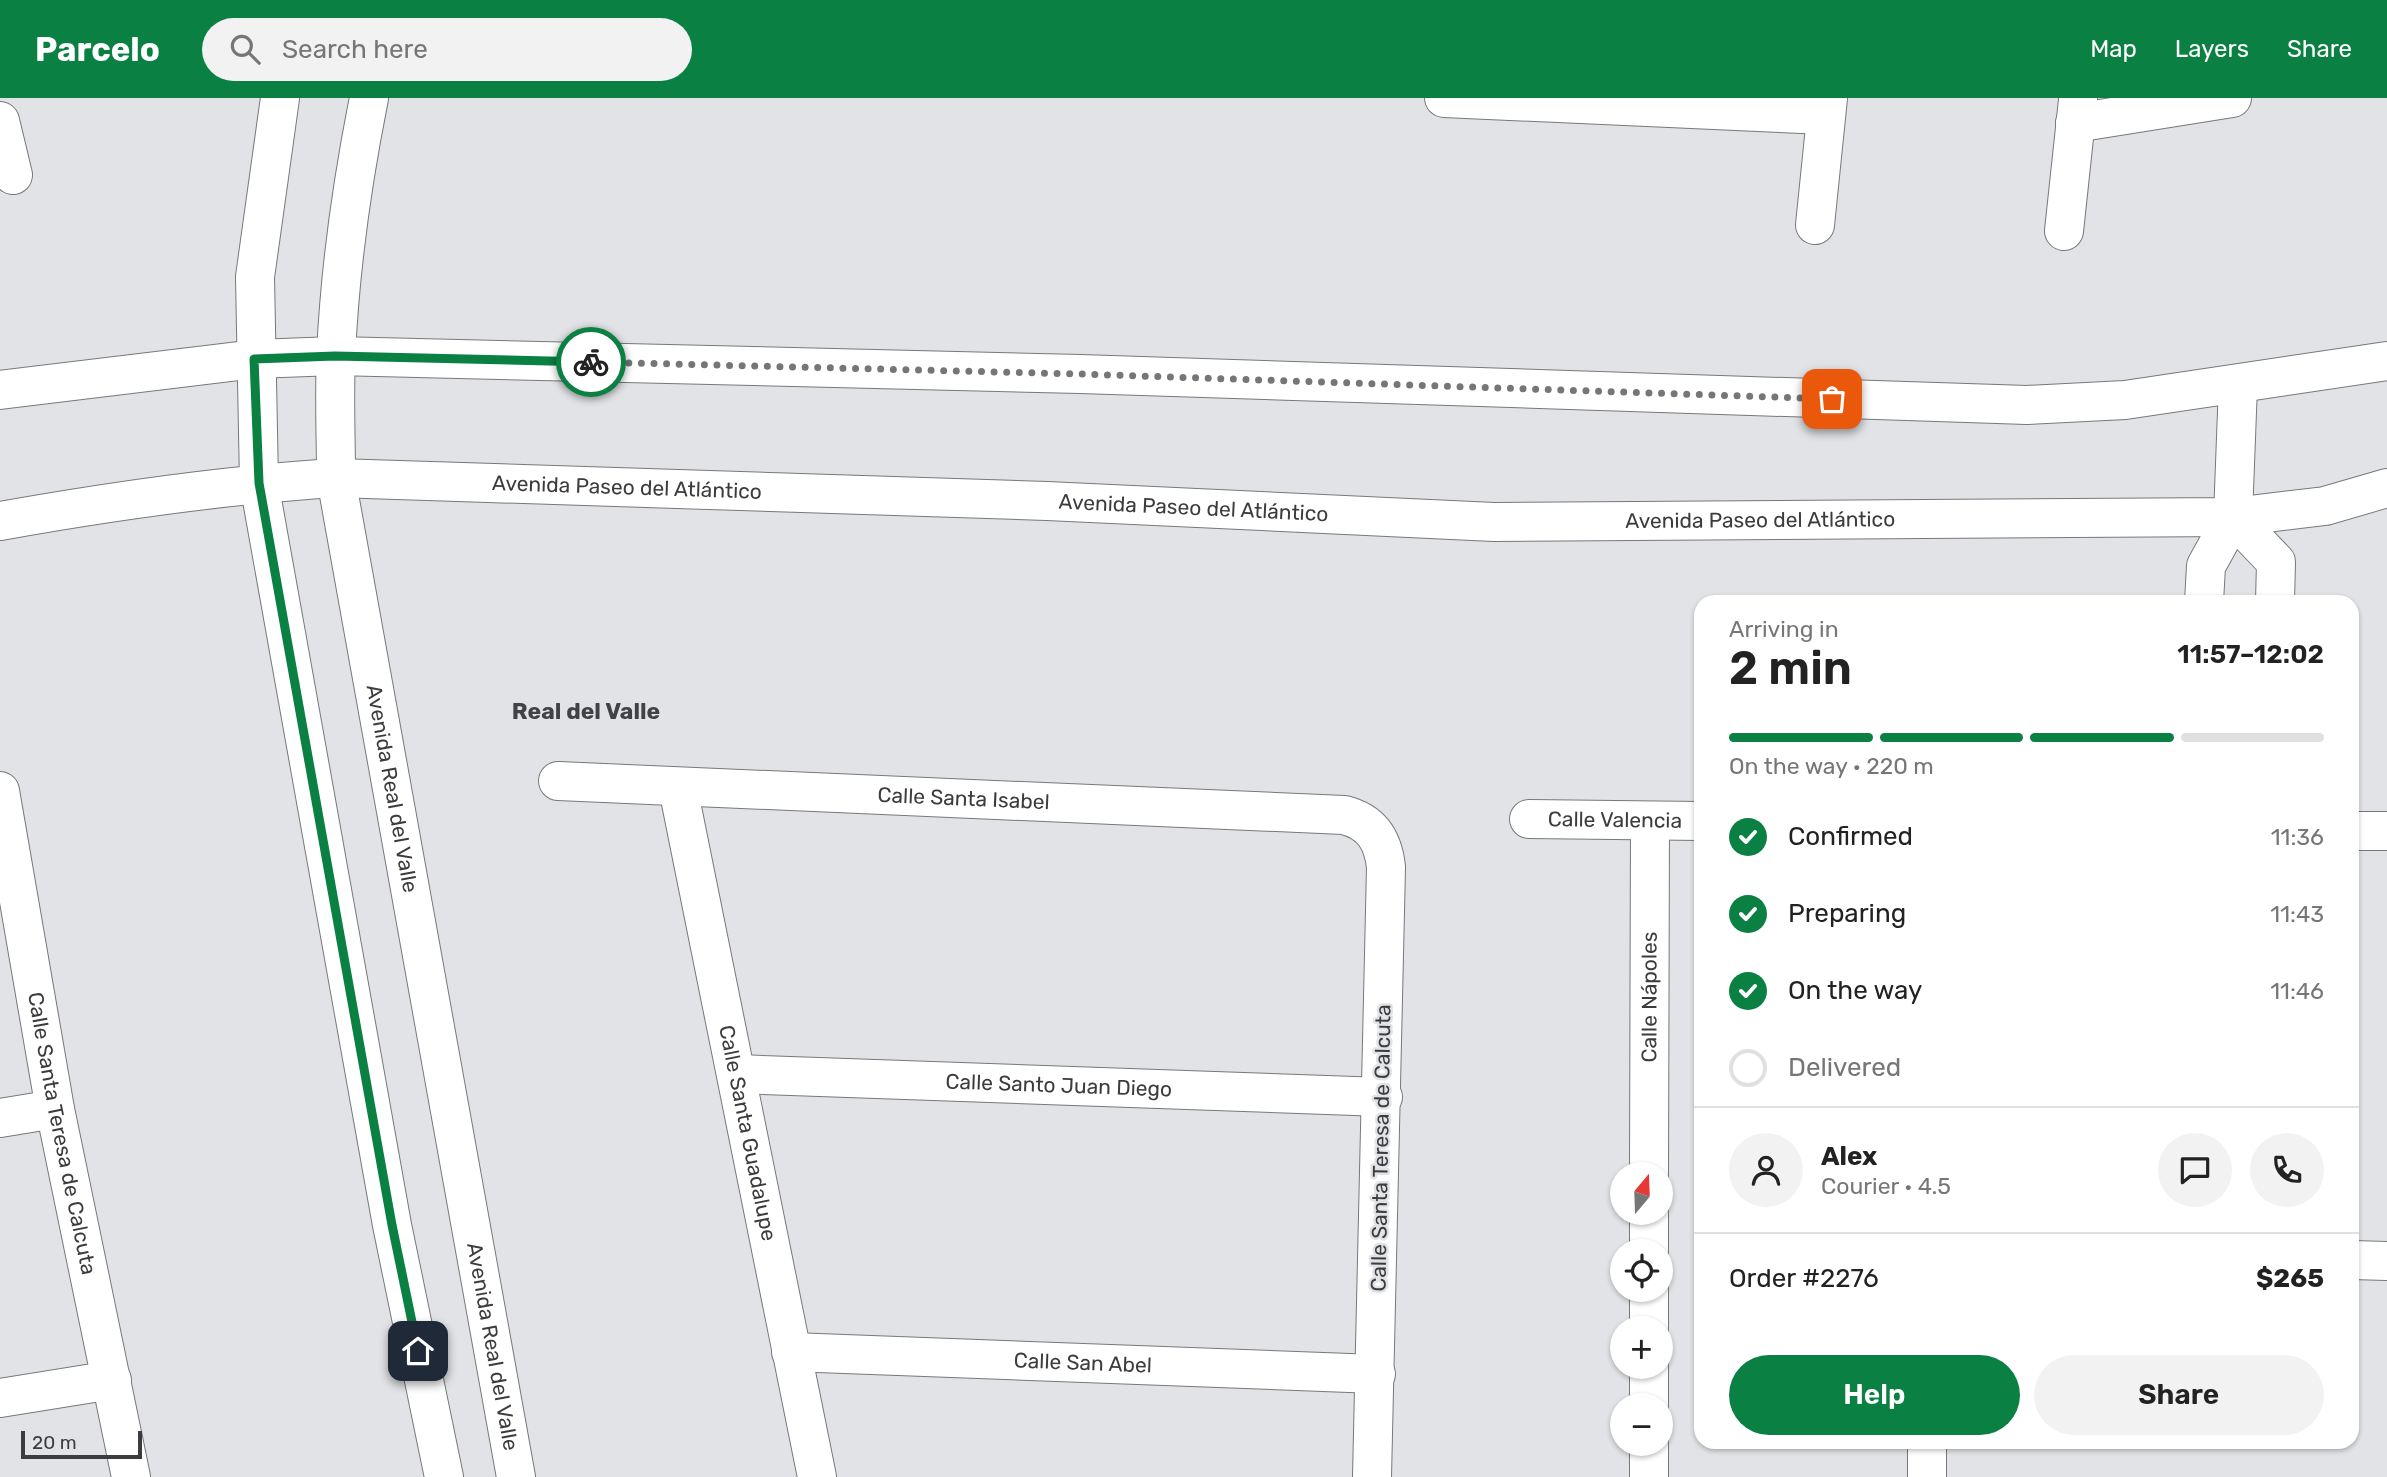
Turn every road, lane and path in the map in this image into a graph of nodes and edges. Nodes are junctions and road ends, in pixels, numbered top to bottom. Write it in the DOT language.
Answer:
graph roads {
  1 [pos="280,98"];
  2 [pos="369,98"];
  3 [pos="1444,98"];
  4 [pos="2232,98"];
  5 [pos="1553,101"];
  6 [pos="1827,106"];
  7 [pos="2077,111"];
  8 [pos="0,121"];
  9 [pos="13,175"];
  10 [pos="1815,225"];
  11 [pos="2064,231"];
  12 [pos="335,356"];
  13 [pos="254,359"];
  14 [pos="2387,361"];
  15 [pos="2238,385"];
  16 [pos="0,390"];
  17 [pos="336,478"];
  18 [pos="259,483"];
  19 [pos="2387,488"];
  20 [pos="2232,517"];
  21 [pos="0,521"];
  22 [pos="2204,595"];
  23 [pos="2274,595"];
  24 [pos="558,781"];
  25 [pos="678,788"];
  26 [pos="0,791"];
  27 [pos="1529,819"];
  28 [pos="1650,821"];
  29 [pos="1694,821"];
  30 [pos="1367,825"];
  31 [pos="2359,831"];
  32 [pos="2387,831"];
  33 [pos="3,836"];
  34 [pos="737,1074"];
  35 [pos="1382,1097"];
  36 [pos="55,1109"];
  37 [pos="0,1118"];
  38 [pos="1649,1162"];
  39 [pos="2359,1261"];
  40 [pos="2387,1261"];
  41 [pos="791,1352"];
  42 [pos="1376,1374"];
  43 [pos="112,1380"];
  44 [pos="0,1398"];
  45 [pos="1927,1449"];
  46 [pos="1649,1456"];
  47 [pos="131,1477"];
  48 [pos="444,1477"];
  49 [pos="516,1477"];
  50 [pos="817,1477"];
  51 [pos="1372,1477"];
  52 [pos="1649,1477"];
  53 [pos="1927,1477"];
  1 -- 13 [label="street"];
  2 -- 12 [label="street, Avenida Real del Valle"];
  3 -- 5 [label="street"];
  4 -- 7 [label="street"];
  5 -- 6 [label="street"];
  6 -- 10 [label="street"];
  7 -- 11 [label="street"];
  8 -- 9 [label="street"];
  12 -- 13 [label="street"];
  12 -- 15 [label="street"];
  12 -- 17 [label="street, Avenida Real del Valle"];
  13 -- 16 [label="street"];
  13 -- 18 [label="street"];
  14 -- 15 [label="street"];
  15 -- 20 [label="street"];
  17 -- 18 [label="street, Avenida Paseo del Atlántico"];
  17 -- 20 [label="street, Avenida Paseo del Atlántico"];
  17 -- 49 [label="street, Avenida Real del Valle"];
  18 -- 21 [label="street, Avenida Paseo del Atlántico"];
  18 -- 48 [label="street"];
  19 -- 20 [label="street, Avenida Paseo del Atlántico"];
  20 -- 22 [label="street"];
  20 -- 23 [label="street"];
  24 -- 25 [label="street, Calle Santa Isabel"];
  25 -- 30 [label="street, Calle Santa Isabel"];
  25 -- 34 [label="street, Calle Santa Guadalupe"];
  26 -- 33 [label="street, Calle Santa Teresa de Calcuta"];
  27 -- 28 [label="street, Calle Valencia"];
  28 -- 29 [label="street, Calle Valencia"];
  28 -- 38 [label="street, Calle Nápoles"];
  30 -- 35 [label="street, Calle Santa Teresa de Calcuta"];
  31 -- 32 [label="street"];
  33 -- 36 [label="street, Calle Santa Teresa de Calcuta"];
  34 -- 35 [label="street, Calle Santo Juan Diego"];
  34 -- 41 [label="street, Calle Santa Guadalupe"];
  35 -- 42 [label="street, Calle Santa Teresa de Calcuta"];
  36 -- 37 [label="street"];
  36 -- 43 [label="street, Calle Santa Teresa de Calcuta"];
  39 -- 40 [label="street"];
  41 -- 42 [label="street, Calle San Abel"];
  41 -- 50 [label="street, Calle Santa Guadalupe"];
  42 -- 51 [label="street, Calle Santa Teresa de Calcuta"];
  43 -- 44 [label="street"];
  43 -- 47 [label="street, Calle Santa Teresa de Calcuta"];
  45 -- 53 [label="street"];
  46 -- 52 [label="street"];
}
